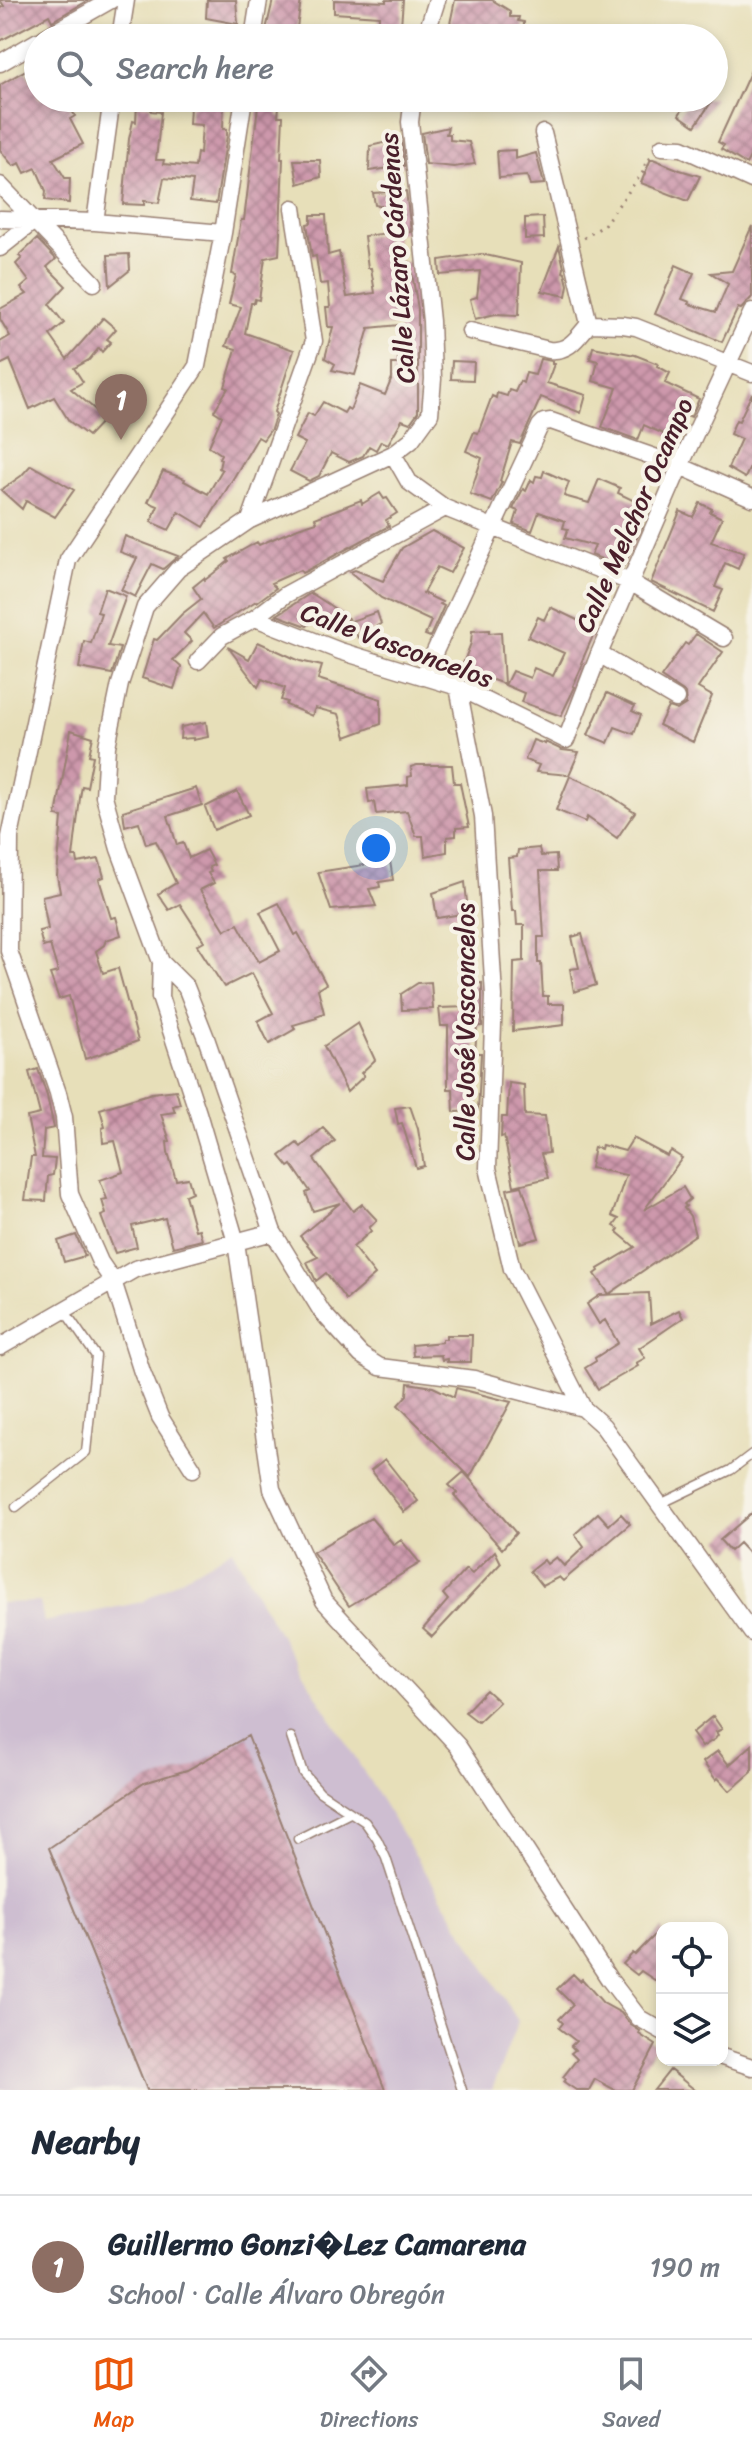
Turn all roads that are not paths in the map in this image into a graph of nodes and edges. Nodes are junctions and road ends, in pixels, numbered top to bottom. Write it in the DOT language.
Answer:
graph roads {
  1 [pos="111,0"];
  2 [pos="126,0"];
  3 [pos="259,0"];
  4 [pos="437,0"];
  5 [pos="69,24"];
  6 [pos="122,24"];
  7 [pos="255,24"];
  8 [pos="429,24"];
  9 [pos="24,49"];
  10 [pos="0,63"];
  11 [pos="110,112"];
  12 [pos="242,112"];
  13 [pos="411,112"];
  14 [pos="543,133"];
  15 [pos="662,147"];
  16 [pos="752,180"];
  17 [pos="0,185"];
  18 [pos="293,208"];
  19 [pos="0,219"];
  20 [pos="34,221"];
  21 [pos="95,222"];
  22 [pos="223,233"];
  23 [pos="0,248"];
  24 [pos="94,283"];
  25 [pos="752,312"];
  26 [pos="589,324"];
  27 [pos="470,331"];
  28 [pos="729,365"];
  29 [pos="752,373"];
  30 [pos="393,454"];
  31 [pos="680,466"];
  32 [pos="752,498"];
  33 [pos="445,508"];
  34 [pos="250,520"];
  35 [pos="495,527"];
  36 [pos="630,582"];
  37 [pos="255,618"];
  38 [pos="724,638"];
  39 [pos="599,654"];
  40 [pos="198,661"];
  41 [pos="423,677"];
  42 [pos="458,687"];
  43 [pos="676,699"];
  44 [pos="566,740"];
  45 [pos="161,962"];
  46 [pos="273,1232"];
  47 [pos="236,1242"];
  48 [pos="113,1281"];
  49 [pos="64,1309"];
  50 [pos="0,1347"];
  51 [pos="583,1408"];
  52 [pos="752,1454"];
  53 [pos="193,1469"];
  54 [pos="659,1504"];
  55 [pos="16,1507"];
  56 [pos="752,1633"];
  57 [pos="291,1737"];
  58 [pos="350,1813"];
  59 [pos="298,1839"];
  60 [pos="656,2028"];
  61 [pos="728,2059"];
  62 [pos="752,2067"];
  63 [pos="462,2090"];
  1 -- 5 [label="street"];
  2 -- 6 [label="street"];
  3 -- 7 [label="street"];
  4 -- 8 [label="street"];
  9 -- 10 [label="street"];
  11 -- 21 [label="street"];
  12 -- 22 [label="street"];
  13 -- 30 [label="street, Calle Lázaro Cárdenas"];
  14 -- 26 [label="street"];
  15 -- 16 [label="street"];
  17 -- 20 [label="street"];
  18 -- 34 [label="street"];
  19 -- 20 [label="street"];
  20 -- 21 [label="street"];
  20 -- 23 [label="street"];
  20 -- 24 [label="street"];
  21 -- 22 [label="street"];
  22 -- 48 [label="street"];
  25 -- 28 [label="street, Calle Melchor Ocampo"];
  26 -- 27 [label="street"];
  26 -- 28 [label="street"];
  28 -- 29 [label="street"];
  28 -- 31 [label="street, Calle Melchor Ocampo"];
  30 -- 33 [label="street"];
  30 -- 34 [label="street, Calle Lázaro Cárdenas"];
  31 -- 32 [label="street"];
  31 -- 35 [label="street"];
  31 -- 36 [label="street, Calle Melchor Ocampo"];
  33 -- 35 [label="street"];
  33 -- 37 [label="street"];
  34 -- 45 [label="street, Calle Lázaro Cárdenas"];
  35 -- 36 [label="street"];
  35 -- 41 [label="street"];
  36 -- 38 [label="street"];
  36 -- 39 [label="street, Calle Melchor Ocampo"];
  37 -- 40 [label="street"];
  37 -- 41 [label="street, Calle Vasconcelos"];
  39 -- 43 [label="street"];
  39 -- 44 [label="street, Calle Melchor Ocampo"];
  41 -- 42 [label="street, Calle Vasconcelos"];
  42 -- 44 [label="street, Calle Vasconcelos"];
  42 -- 51 [label="street, Calle José Vasconcelos"];
  45 -- 46 [label="street, Calle Lázaro Cárdenas"];
  45 -- 47 [label="street, Calle Lázaro Cárdenas"];
  46 -- 47 [label="street"];
  46 -- 51 [label="street"];
  47 -- 48 [label="street"];
  47 -- 60 [label="street, Calle Lázaro Cárdenas"];
  48 -- 49 [label="street"];
  48 -- 53 [label="street"];
  49 -- 50 [label="street"];
  49 -- 55 [label="lane"];
  51 -- 54 [label="street, Calle José Vasconcelos"];
  52 -- 54 [label="lane"];
  54 -- 56 [label="street, Calle José Vasconcelos"];
  57 -- 58 [label="lane"];
  58 -- 59 [label="lane"];
  58 -- 63 [label="lane"];
  61 -- 62 [label="street"];
}
